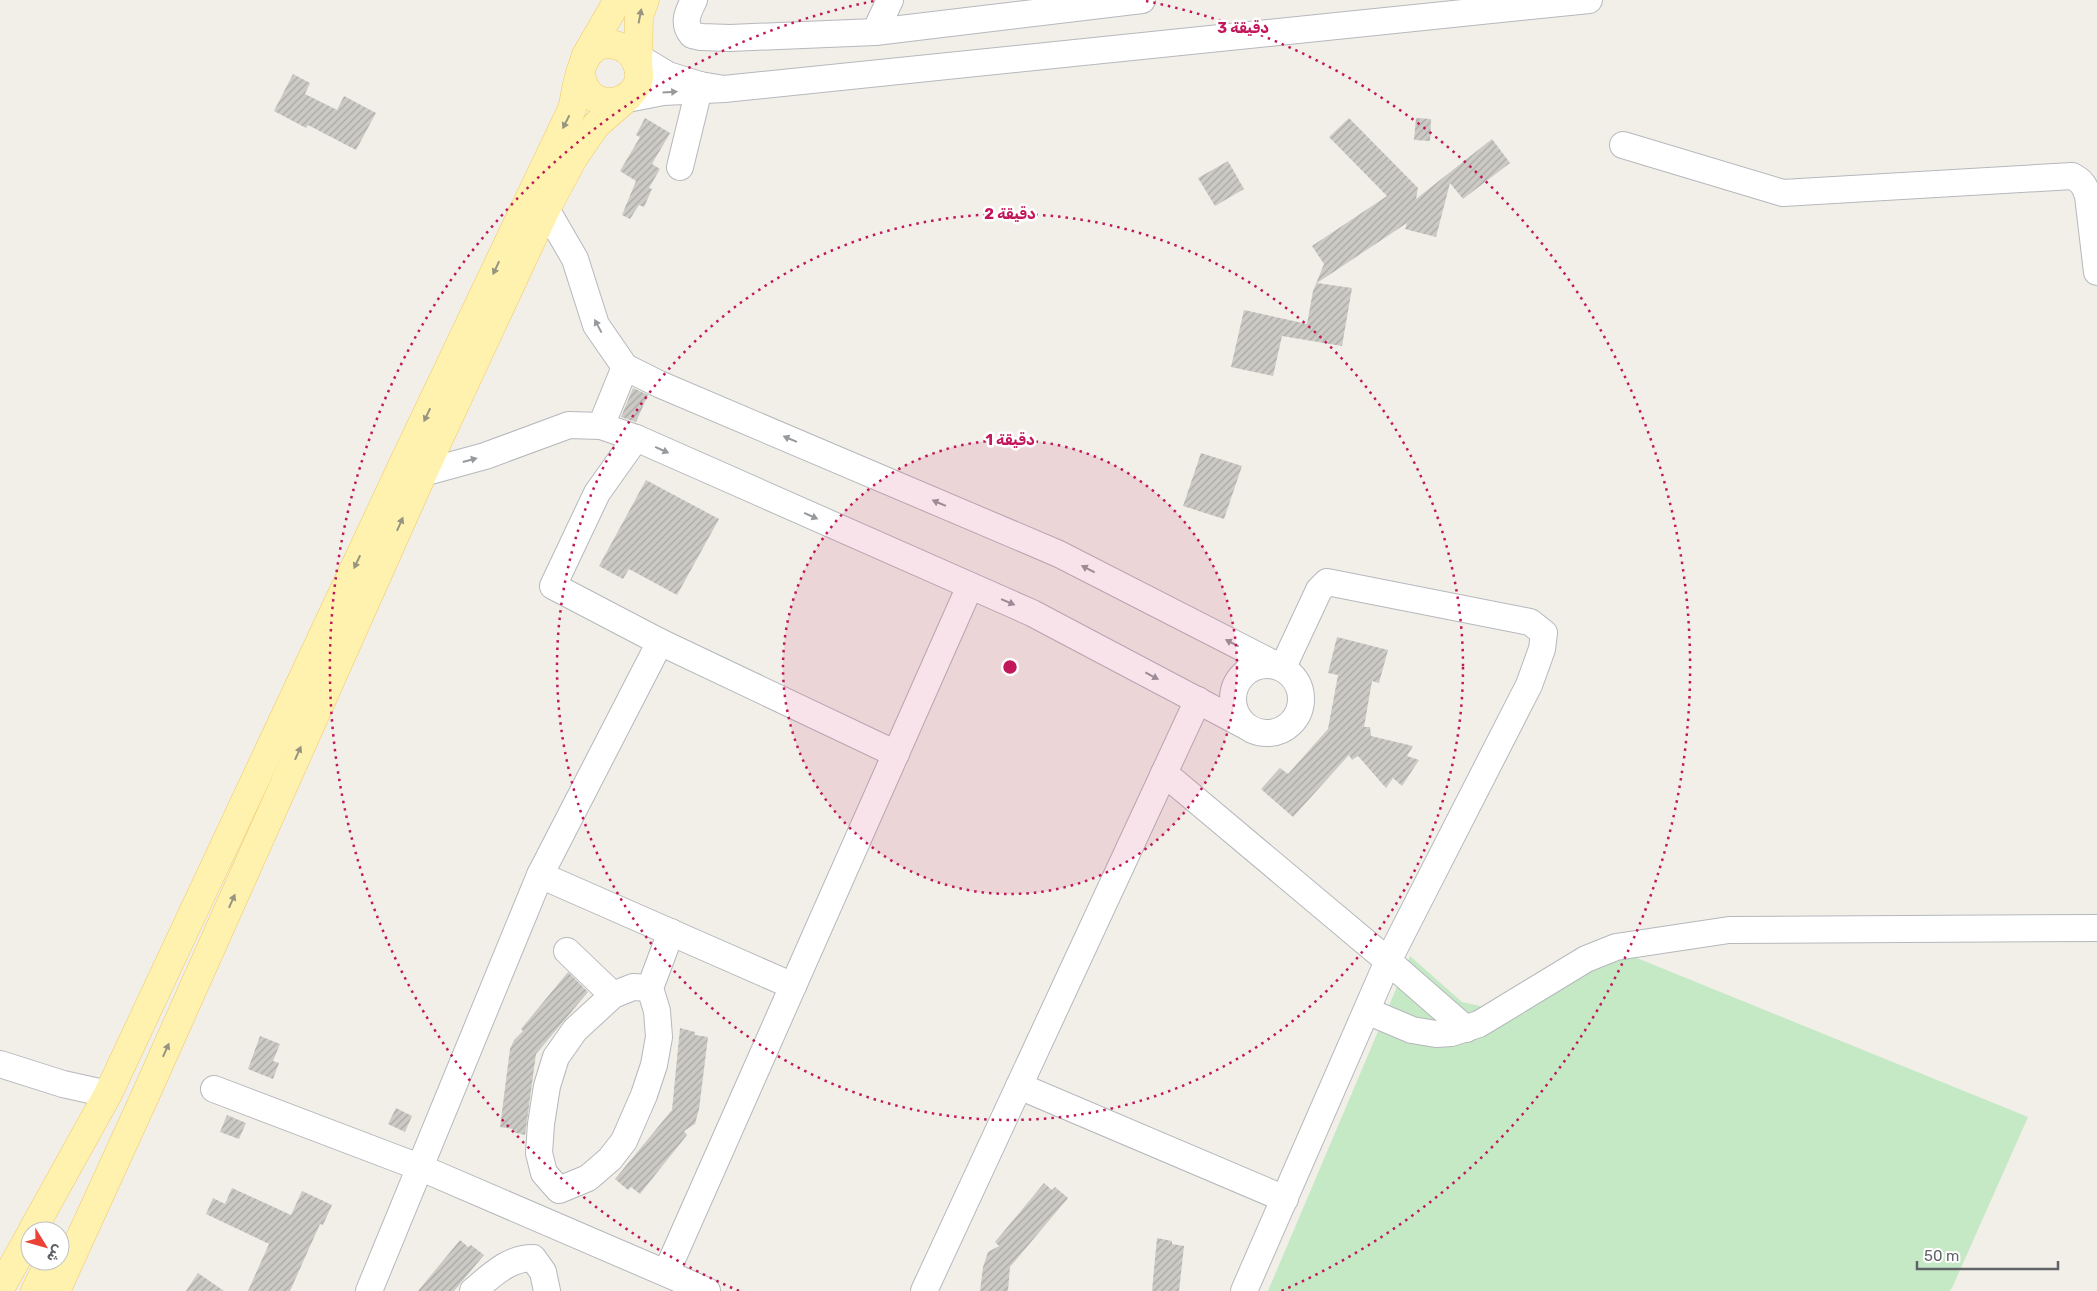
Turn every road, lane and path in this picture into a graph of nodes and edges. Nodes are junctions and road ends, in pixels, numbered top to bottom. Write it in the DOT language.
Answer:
graph roads {
  1 [pos="618,0"];
  2 [pos="645,0"];
  3 [pos="694,0"];
  4 [pos="890,0"];
  5 [pos="1142,0"];
  6 [pos="1589,0"];
  7 [pos="875,32"];
  8 [pos="635,59"];
  9 [pos="583,66"];
  10 [pos="708,88"];
  11 [pos="626,98"];
  12 [pos="1623,145"];
  13 [pos="680,167"];
  14 [pos="546,209"];
  15 [pos="2097,272"];
  16 [pos="625,367"];
  17 [pos="601,426"];
  18 [pos="636,438"];
  19 [pos="422,473"];
  20 [pos="970,586"];
  21 [pos="660,642"];
  22 [pos="1279,666"];
  23 [pos="1198,700"];
  24 [pos="1244,725"];
  25 [pos="896,754"];
  26 [pos="1164,773"];
  27 [pos="540,874"];
  28 [pos="2097,928"];
  29 [pos="671,932"];
  30 [pos="567,951"];
  31 [pos="1388,961"];
  32 [pos="793,986"];
  33 [pos="650,988"];
  34 [pos="613,994"];
  35 [pos="1367,1011"];
  36 [pos="1466,1029"];
  37 [pos="0,1064"];
  38 [pos="1020,1086"];
  39 [pos="214,1089"];
  40 [pos="108,1094"];
  41 [pos="146,1094"];
  42 [pos="419,1167"];
  43 [pos="559,1190"];
  44 [pos="1284,1200"];
  45 [pos="38,1221"];
  46 [pos="57,1221"];
  47 [pos="546,1222"];
  48 [pos="70,1223"];
  49 [pos="20,1253"];
  50 [pos="533,1258"];
  51 [pos="31,1271"];
  52 [pos="45,1271"];
  53 [pos="666,1274"];
  54 [pos="0,1289"];
  55 [pos="20,1291"];
  56 [pos="35,1291"];
  57 [pos="56,1291"];
  58 [pos="369,1291"];
  59 [pos="473,1291"];
  60 [pos="547,1291"];
  61 [pos="707,1291"];
  62 [pos="924,1291"];
  63 [pos="1244,1291"];
  1 -- 9 [label="main road"];
  8 -- 2 [label="main road, one-way"];
  3 -- 7 [label="street"];
  4 -- 7 [label="street"];
  5 -- 7 [label="street"];
  6 -- 10 [label="street"];
  8 -- 9 [label="main road"];
  8 -- 10 [label="street"];
  8 -- 11 [label="main road"];
  9 -- 11 [label="main road"];
  9 -- 40 [label="main road, one-way"];
  11 -- 10 [label="street, one-way"];
  10 -- 13 [label="street"];
  11 -- 14 [label="main road"];
  12 -- 15 [label="street"];
  16 -- 14 [label="street, one-way"];
  14 -- 19 [label="main road"];
  16 -- 17 [label="street"];
  22 -- 16 [label="street, one-way"];
  17 -- 18 [label="street"];
  19 -- 17 [label="street, one-way"];
  18 -- 20 [label="street, one-way"];
  18 -- 21 [label="street"];
  41 -- 19 [label="main road, one-way"];
  20 -- 23 [label="street, one-way"];
  20 -- 25 [label="street"];
  21 -- 25 [label="street"];
  21 -- 27 [label="street"];
  22 -- 24 [label="street"];
  22 -- 24 [label="street"];
  22 -- 31 [label="street"];
  23 -- 24 [label="street"];
  23 -- 26 [label="street"];
  25 -- 32 [label="street"];
  26 -- 31 [label="street"];
  26 -- 38 [label="street"];
  27 -- 29 [label="street"];
  27 -- 42 [label="street"];
  28 -- 36 [label="street"];
  29 -- 32 [label="street"];
  29 -- 33 [label="street"];
  30 -- 34 [label="street"];
  31 -- 35 [label="street"];
  31 -- 36 [label="street"];
  32 -- 53 [label="street"];
  33 -- 34 [label="street"];
  33 -- 43 [label="street"];
  34 -- 43 [label="street"];
  35 -- 36 [label="street"];
  35 -- 44 [label="street"];
  37 -- 40 [label="street"];
  38 -- 44 [label="street"];
  38 -- 62 [label="street"];
  39 -- 42 [label="street"];
  40 -- 45 [label="main road"];
  40 -- 46 [label="main road"];
  41 -- 48 [label="main road"];
  41 -- 57 [label="main road"];
  42 -- 47 [label="street"];
  42 -- 58 [label="street"];
  43 -- 47 [label="street"];
  44 -- 63 [label="street"];
  47 -- 50 [label="street"];
  47 -- 53 [label="street"];
  49 -- 54 [label="main road"];
  50 -- 59 [label="street"];
  50 -- 60 [label="street"];
  51 -- 55 [label="main road"];
  52 -- 56 [label="main road"];
  53 -- 61 [label="street"];
}
